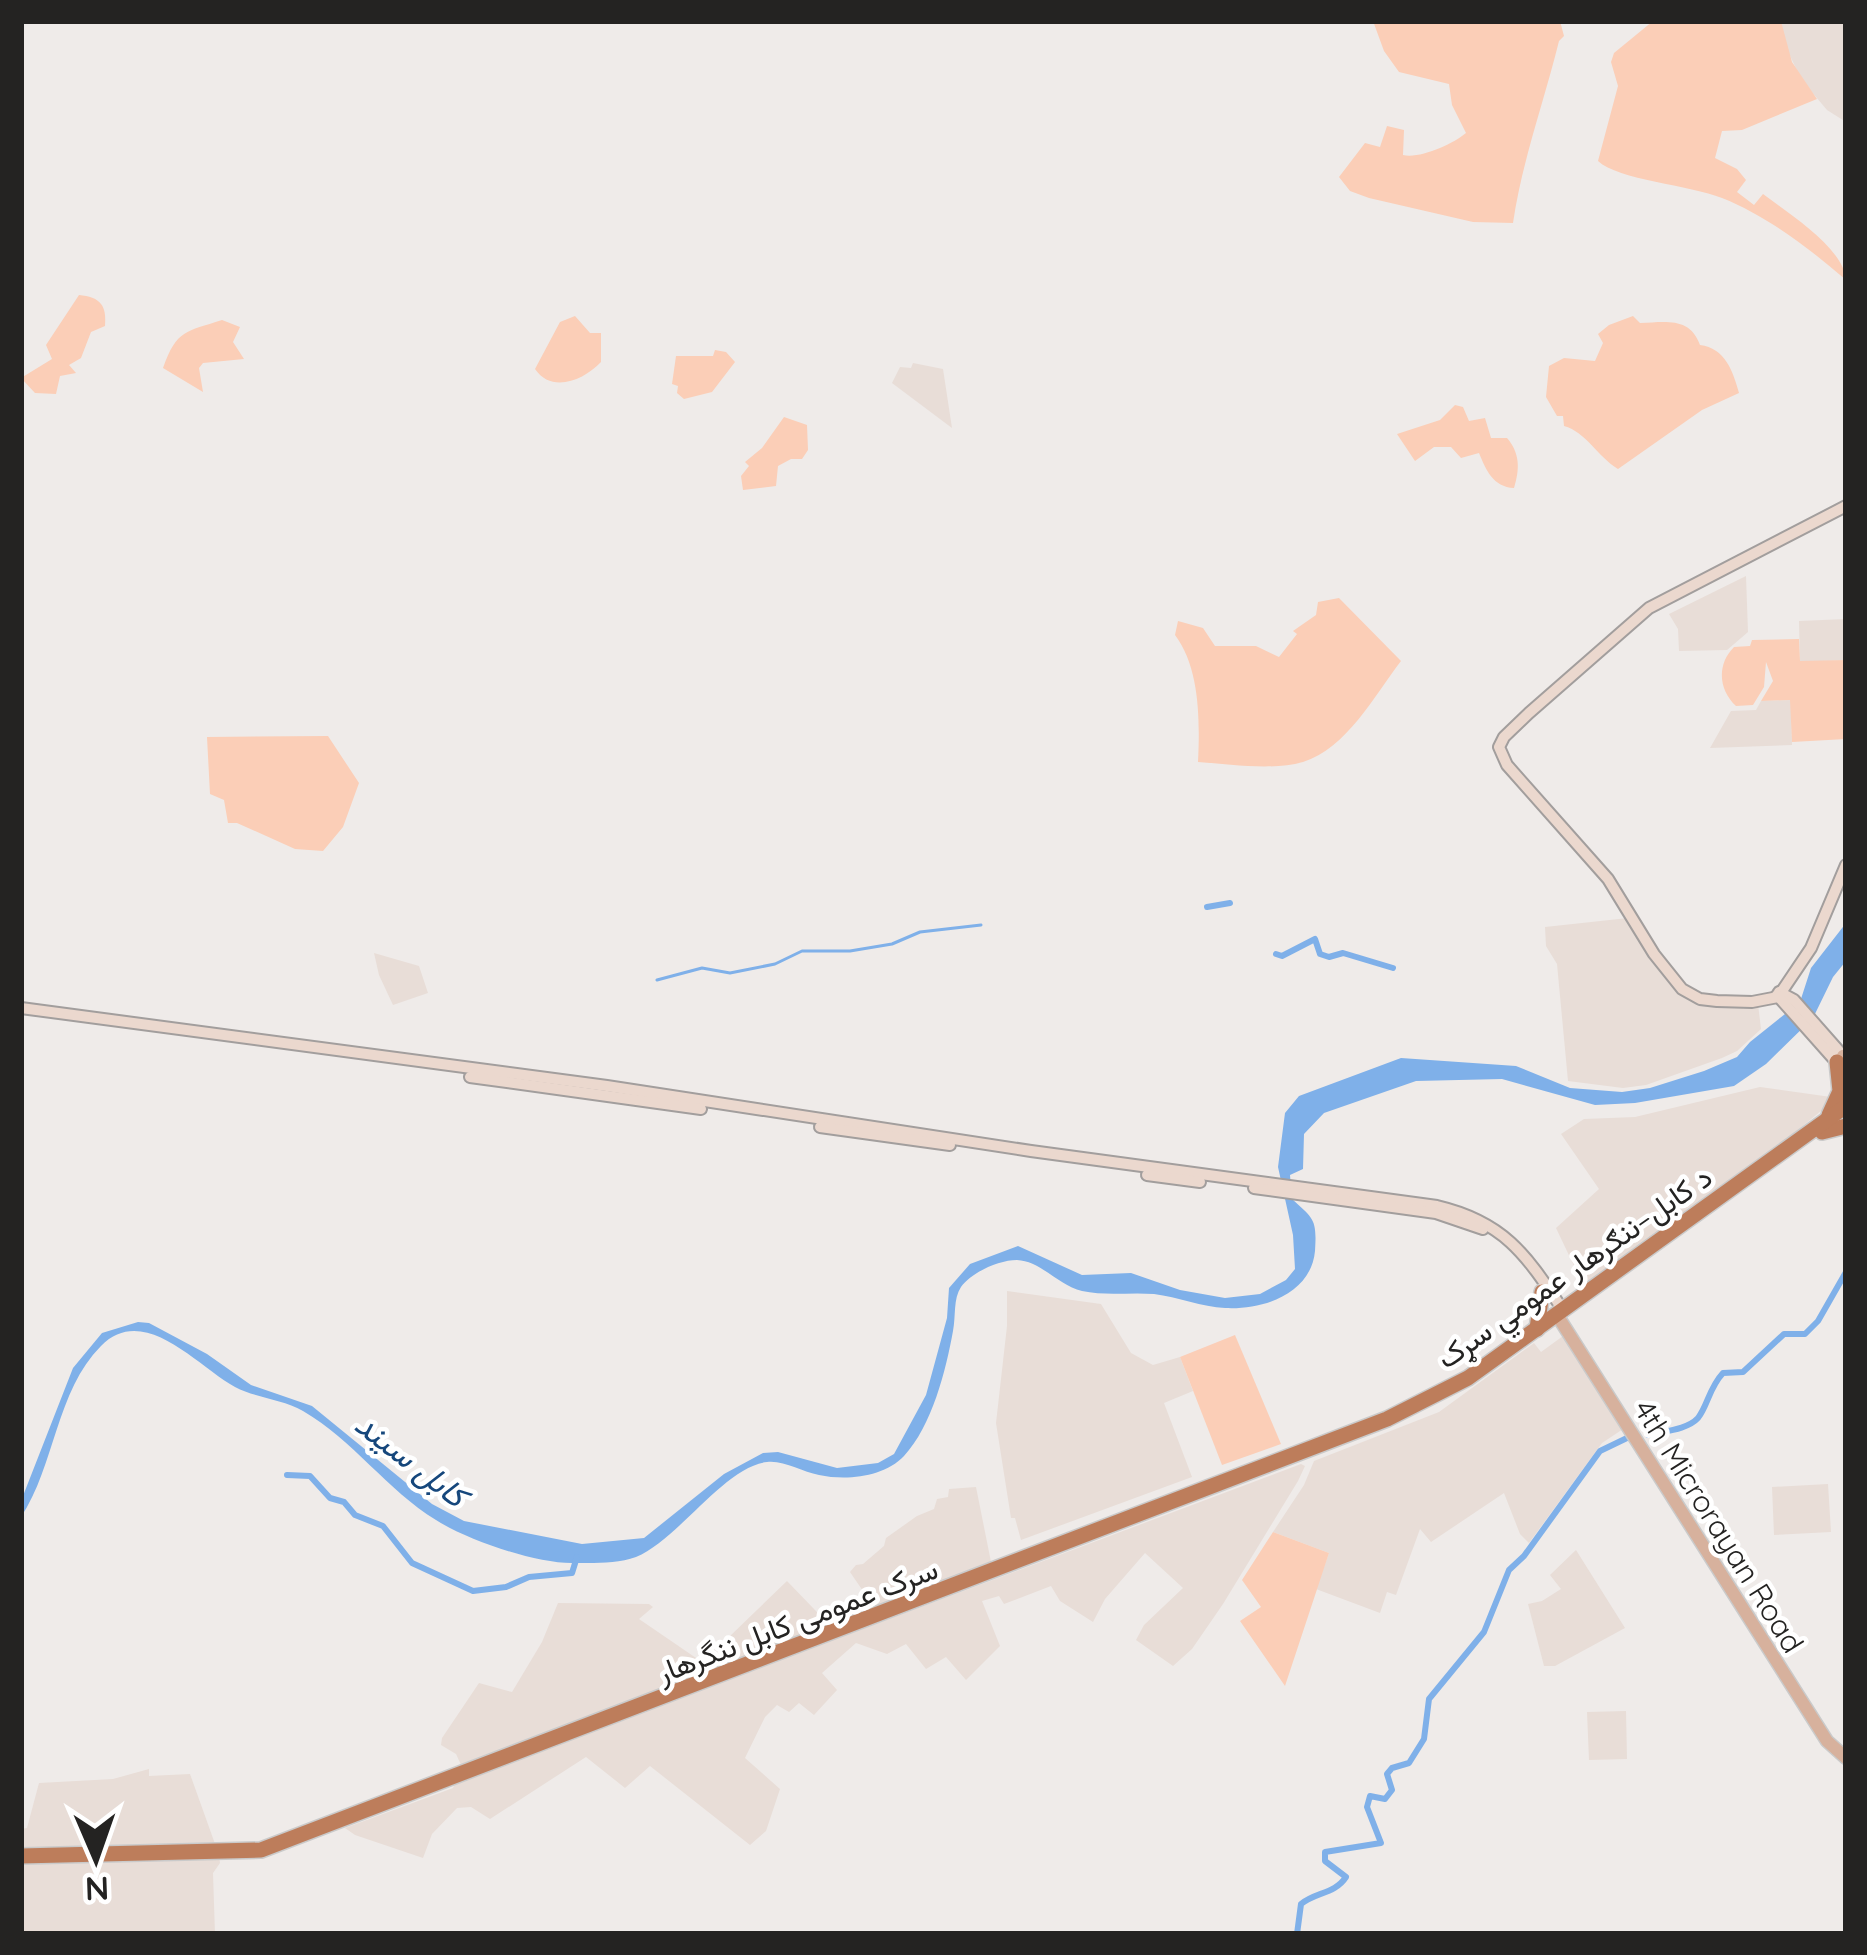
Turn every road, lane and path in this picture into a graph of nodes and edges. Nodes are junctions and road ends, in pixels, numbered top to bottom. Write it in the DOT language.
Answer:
graph roads {
  1 [pos="1846,509"];
  2 [pos="1846,856"];
  3 [pos="1846,866"];
  4 [pos="1778,994"];
  5 [pos="21,1011"];
  6 [pos="1843,1059"];
  7 [pos="1846,1082"];
  8 [pos="1846,1106"];
  9 [pos="1846,1116"];
  10 [pos="1846,1126"];
  11 [pos="1819,1130"];
  12 [pos="1546,1291"];
  13 [pos="1581,1297"];
  14 [pos="1562,1315"];
  15 [pos="1537,1329"];
  16 [pos="1287,1458"];
  17 [pos="1846,1754"];
  18 [pos="21,1859"];
  1 -- 4 [label="main road"];
  2 -- 4 [label="main road"];
  3 -- 4 [label="main road"];
  4 -- 6 [label="main road"];
  5 -- 12 [label="main road"];
  6 -- 7 [label="main road"];
  6 -- 11 [label="highway"];
  8 -- 11 [label="highway, د کابل–ننګرهار عمومي سړک"];
  9 -- 11 [label="highway"];
  10 -- 11 [label="highway"];
  11 -- 13 [label="highway, د کابل–ننګرهار عمومي سړک"];
  11 -- 14 [label="highway, د کابل–ننګرهار عمومي سړک"];
  12 -- 13 [label="highway"];
  12 -- 14 [label="main road"];
  12 -- 15 [label="highway"];
  13 -- 14 [label="highway, د کابل–ننګرهار عمومي سړک"];
  14 -- 15 [label="highway, د کابل–ننګرهار عمومي سړک"];
  14 -- 17 [label="main road, 4th Microrayan Road"];
  14 -- 18 [label="highway, سرک عمومی کابل ننگرهار"];
  15 -- 16 [label="highway, د کابل–ننګرهار عمومي سړک"];
  16 -- 18 [label="highway, سرک عمومی کابل ننگرهار"];
}
